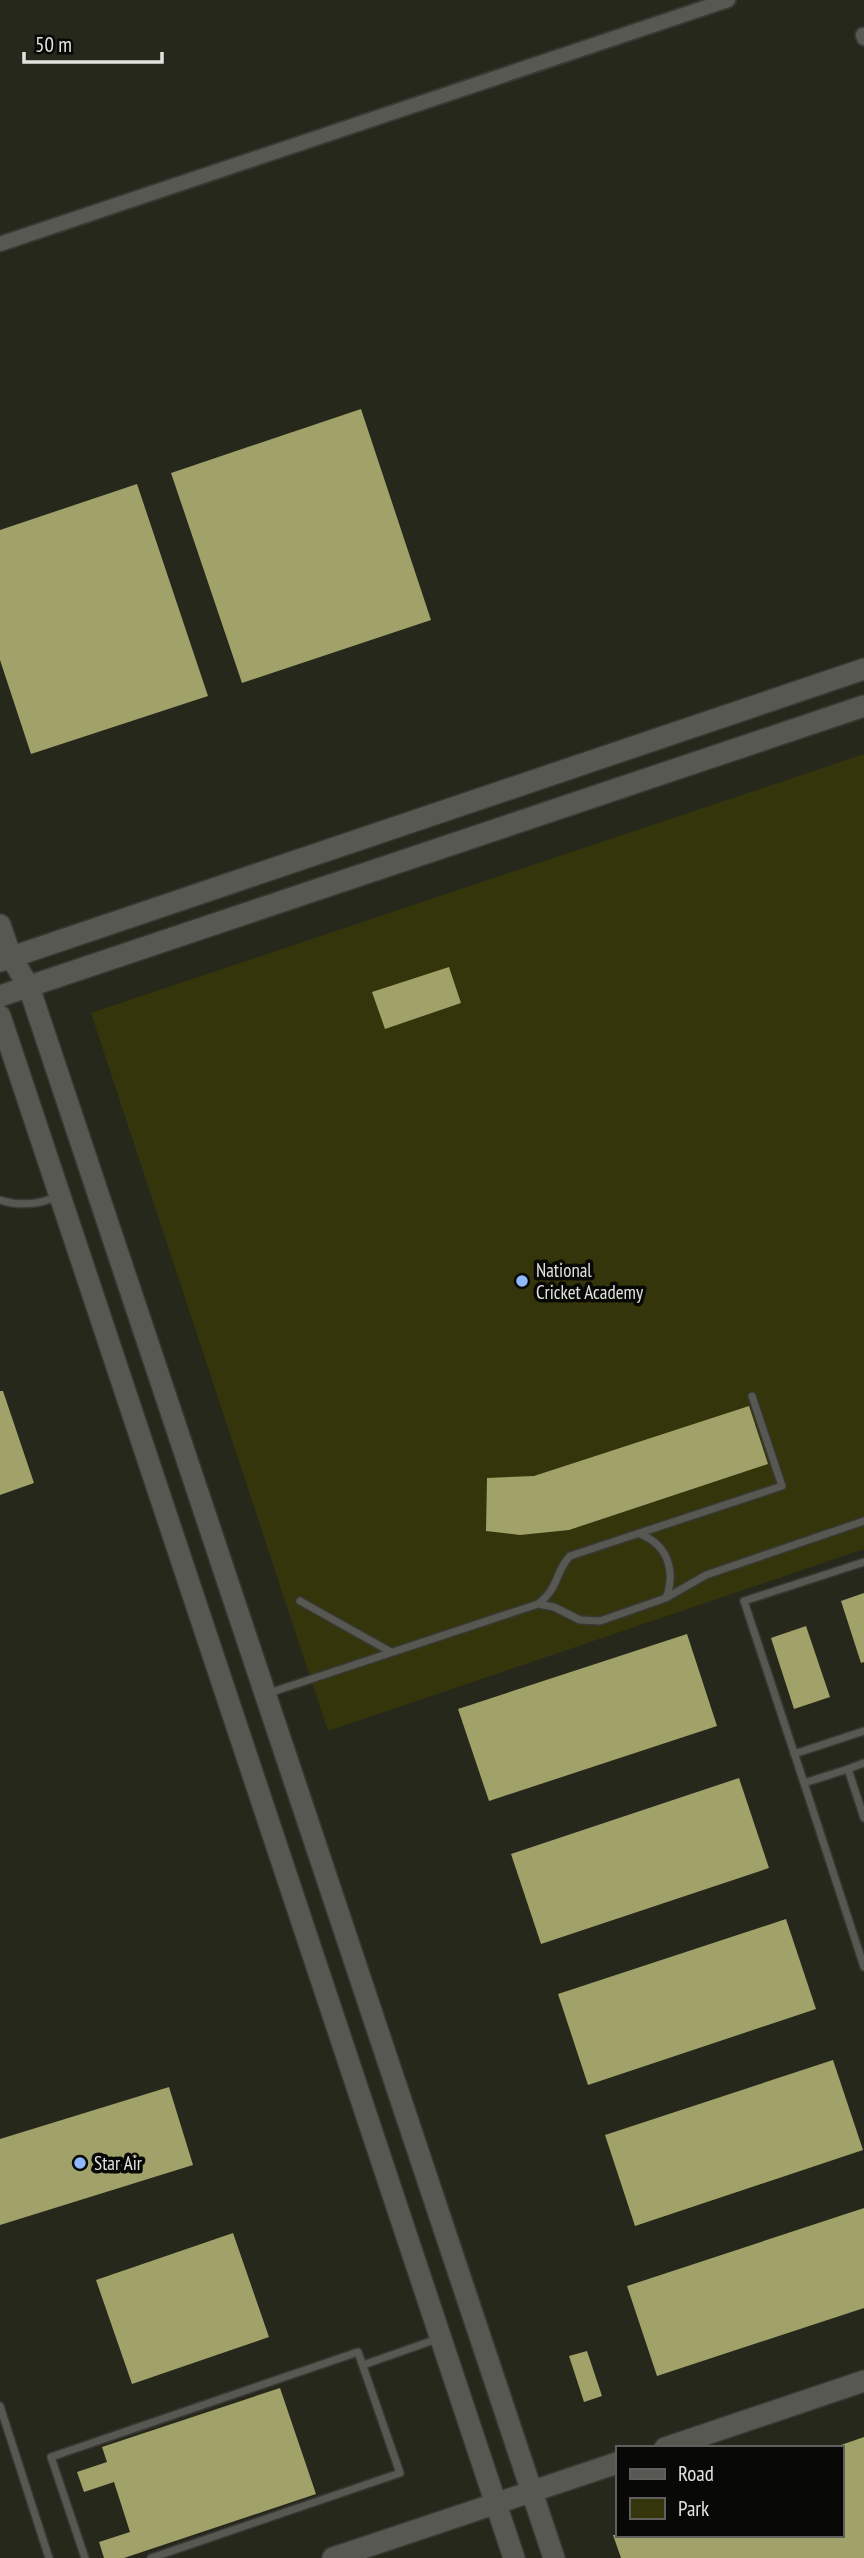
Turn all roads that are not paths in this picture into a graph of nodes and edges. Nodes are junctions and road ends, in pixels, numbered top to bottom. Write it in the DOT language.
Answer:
graph roads {
  1 [pos="728,0"];
  2 [pos="0,244"];
  3 [pos="864,669"];
  4 [pos="864,706"];
  5 [pos="0,925"];
  6 [pos="5,959"];
  7 [pos="29,987"];
  8 [pos="0,996"];
  9 [pos="0,1016"];
  10 [pos="5,1051"];
  11 [pos="60,1195"];
  12 [pos="0,1200"];
  13 [pos="752,1396"];
  14 [pos="864,1521"];
  15 [pos="639,1534"];
  16 [pos="864,1562"];
  17 [pos="666,1598"];
  18 [pos="300,1601"];
  19 [pos="538,1604"];
  20 [pos="391,1653"];
  21 [pos="265,1694"];
  22 [pos="864,1731"];
  23 [pos="794,1754"];
  24 [pos="864,1763"];
  25 [pos="848,1769"];
  26 [pos="804,1783"];
  27 [pos="864,1818"];
  28 [pos="864,1967"];
  29 [pos="440,2337"];
  30 [pos="363,2365"];
  31 [pos="864,2381"];
  32 [pos="0,2406"];
  33 [pos="670,2446"];
  34 [pos="616,2463"];
  35 [pos="531,2492"];
  36 [pos="496,2504"];
  37 [pos="49,2558"];
  38 [pos="85,2558"];
  39 [pos="151,2558"];
  40 [pos="333,2558"];
  41 [pos="514,2558"];
  42 [pos="554,2558"];
  1 -- 2 [label="street"];
  3 -- 6 [label="main road"];
  4 -- 7 [label="main road"];
  5 -- 6 [label="main road"];
  6 -- 7 [label="main road"];
  7 -- 8 [label="main road"];
  7 -- 21 [label="main road"];
  9 -- 10 [label="main road"];
  10 -- 11 [label="main road"];
  11 -- 12 [label="lane"];
  11 -- 29 [label="main road"];
  13 -- 15 [label="lane"];
  14 -- 17 [label="lane"];
  15 -- 17 [label="lane"];
  15 -- 19 [label="lane"];
  16 -- 23 [label="lane"];
  17 -- 19 [label="lane"];
  18 -- 20 [label="lane"];
  19 -- 20 [label="lane"];
  20 -- 21 [label="lane"];
  21 -- 35 [label="main road"];
  22 -- 23 [label="lane"];
  23 -- 26 [label="lane"];
  24 -- 25 [label="lane"];
  25 -- 26 [label="lane"];
  25 -- 27 [label="lane"];
  26 -- 28 [label="lane"];
  29 -- 30 [label="lane"];
  29 -- 36 [label="main road"];
  30 -- 38 [label="lane"];
  30 -- 39 [label="lane"];
  31 -- 33 [label="main road"];
  32 -- 37 [label="lane"];
  34 -- 35 [label="main road"];
  35 -- 36 [label="main road"];
  35 -- 42 [label="main road"];
  36 -- 40 [label="main road"];
  36 -- 41 [label="main road"];
}
